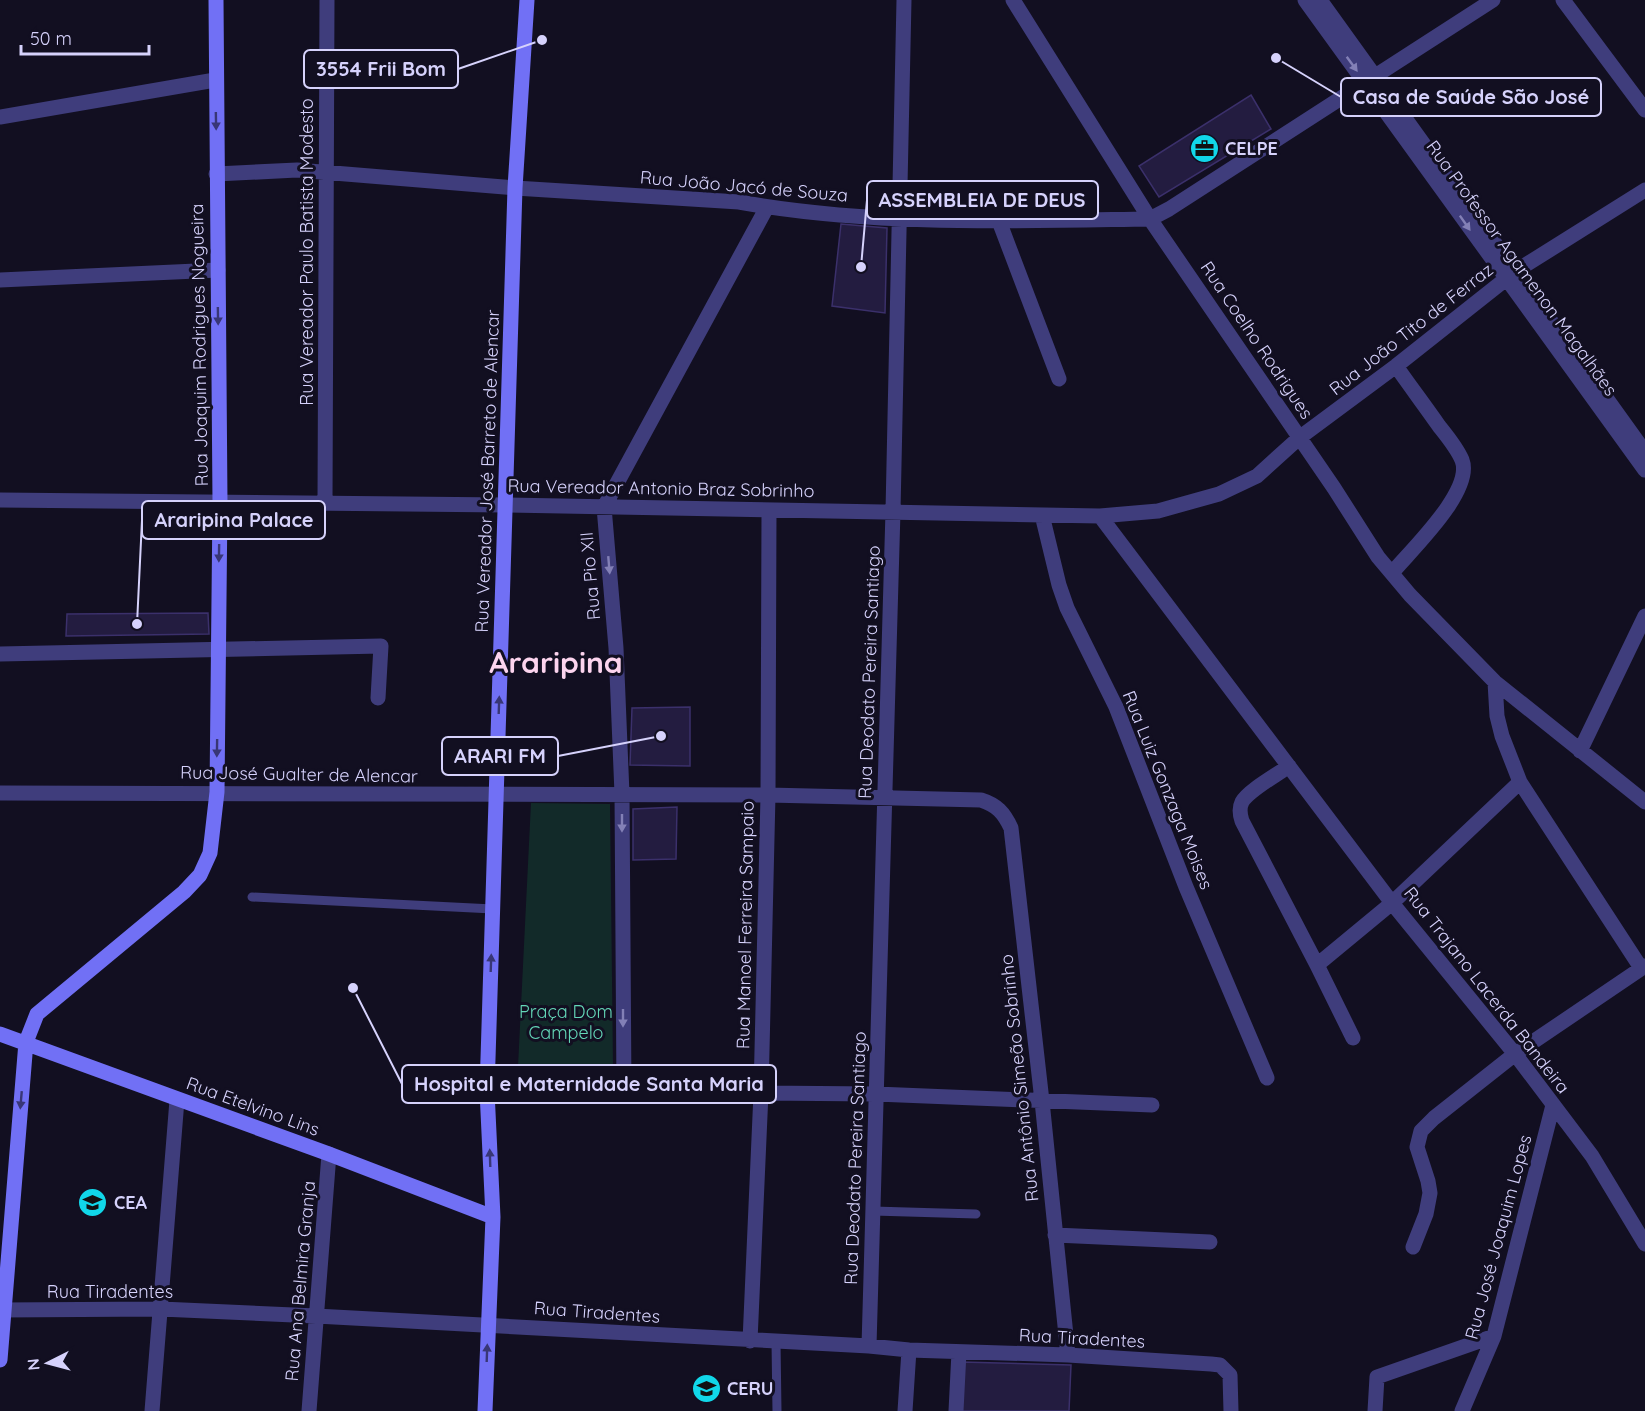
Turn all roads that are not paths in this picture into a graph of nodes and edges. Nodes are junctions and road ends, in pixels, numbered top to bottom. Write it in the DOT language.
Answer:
graph roads {
  1 [pos="216,0"];
  2 [pos="327,0"];
  3 [pos="527,0"];
  4 [pos="904,0"];
  5 [pos="1013,0"];
  6 [pos="1305,0"];
  7 [pos="1320,0"];
  8 [pos="1492,0"];
  9 [pos="1563,0"];
  10 [pos="215,80"];
  11 [pos="1371,80"];
  12 [pos="1645,110"];
  13 [pos="0,117"];
  14 [pos="326,173"];
  15 [pos="216,174"];
  16 [pos="515,188"];
  17 [pos="1645,190"];
  18 [pos="767,207"];
  19 [pos="900,219"];
  20 [pos="1150,219"];
  21 [pos="999,221"];
  22 [pos="218,270"];
  23 [pos="1511,276"];
  24 [pos="0,280"];
  25 [pos="1396,366"];
  26 [pos="1059,379"];
  27 [pos="1299,438"];
  28 [pos="1645,452"];
  29 [pos="1645,470"];
  30 [pos="0,500"];
  31 [pos="220,502"];
  32 [pos="325,503"];
  33 [pos="506,505"];
  34 [pos="604,507"];
  35 [pos="769,511"];
  36 [pos="893,511"];
  37 [pos="1042,514"];
  38 [pos="1100,516"];
  39 [pos="1392,573"];
  40 [pos="1645,616"];
  41 [pos="218,650"];
  42 [pos="0,654"];
  43 [pos="1495,682"];
  44 [pos="378,698"];
  45 [pos="1580,751"];
  46 [pos="1289,766"];
  47 [pos="1520,782"];
  48 [pos="217,792"];
  49 [pos="0,793"];
  50 [pos="496,794"];
  51 [pos="621,794"];
  52 [pos="768,795"];
  53 [pos="884,798"];
  54 [pos="1645,802"];
  55 [pos="992,804"];
  56 [pos="252,897"];
  57 [pos="1392,903"];
  58 [pos="493,909"];
  59 [pos="1317,965"];
  60 [pos="1643,967"];
  61 [pos="0,1034"];
  62 [pos="1353,1038"];
  63 [pos="26,1042"];
  64 [pos="1515,1054"];
  65 [pos="1267,1077"];
  66 [pos="487,1090"];
  67 [pos="624,1092"];
  68 [pos="761,1093"];
  69 [pos="876,1094"];
  70 [pos="177,1100"];
  71 [pos="1042,1101"];
  72 [pos="1152,1105"];
  73 [pos="1553,1105"];
  74 [pos="329,1154"];
  75 [pos="873,1211"];
  76 [pos="976,1215"];
  77 [pos="493,1217"];
  78 [pos="1055,1235"];
  79 [pos="1210,1242"];
  80 [pos="1645,1244"];
  81 [pos="1413,1247"];
  82 [pos="161,1309"];
  83 [pos="2,1310"];
  84 [pos="316,1316"];
  85 [pos="488,1324"];
  86 [pos="1494,1336"];
  87 [pos="750,1341"];
  88 [pos="776,1342"];
  89 [pos="869,1346"];
  90 [pos="909,1350"];
  91 [pos="959,1352"];
  92 [pos="1068,1355"];
  93 [pos="0,1360"];
  94 [pos="152,1411"];
  95 [pos="309,1411"];
  96 [pos="485,1411"];
  97 [pos="777,1411"];
  98 [pos="905,1411"];
  99 [pos="956,1411"];
  100 [pos="1232,1411"];
  101 [pos="1375,1411"];
  102 [pos="1462,1411"];
  1 -- 10 [label="main road, Rua Joaquim Rodrigues Nogueira"];
  2 -- 14 [label="street, Rua Vereador Paulo Batista Modesto"];
  3 -- 16 [label="main road, Rua Vereador José Barreto de Alencar"];
  4 -- 19 [label="street, Rua Deodato Pereira Santiago"];
  5 -- 20 [label="street, Rua Coelho Rodrigues"];
  6 -- 11 [label="street, Rua Professor Agamenon Magalhães, one-way"];
  7 -- 11 [label="street, Rua Professor Agamenon Magalhães"];
  8 -- 11 [label="street, Rua João Jacó de Souza"];
  9 -- 12 [label="street"];
  10 -- 13 [label="street"];
  10 -- 15 [label="main road, Rua Joaquim Rodrigues Nogueira, one-way"];
  11 -- 20 [label="street, Rua João Jacó de Souza"];
  11 -- 23 [label="street, Rua Professor Agamenon Magalhães"];
  14 -- 15 [label="street, Rua João Jacó de Souza"];
  14 -- 16 [label="street, Rua João Jacó de Souza"];
  14 -- 32 [label="street, Rua Vereador Paulo Batista Modesto"];
  15 -- 22 [label="main road, Rua Joaquim Rodrigues Nogueira"];
  16 -- 18 [label="street, Rua João Jacó de Souza"];
  16 -- 33 [label="main road, Rua Vereador José Barreto de Alencar"];
  17 -- 23 [label="street, Rua João Tito de Ferraz"];
  18 -- 19 [label="street, Rua João Jacó de Souza"];
  18 -- 34 [label="street, Rua Pio XII"];
  19 -- 21 [label="street, Rua João Jacó de Souza"];
  19 -- 36 [label="street, Rua Deodato Pereira Santiago"];
  20 -- 21 [label="street, Rua João Jacó de Souza"];
  20 -- 27 [label="street, Rua Coelho Rodrigues"];
  21 -- 26 [label="street"];
  22 -- 24 [label="street"];
  22 -- 31 [label="main road, Rua Joaquim Rodrigues Nogueira, one-way"];
  23 -- 25 [label="street, Rua João Tito de Ferraz"];
  23 -- 28 [label="street, Rua Professor Agamenon Magalhães"];
  23 -- 29 [label="street, Rua Professor Agamenon Magalhães"];
  25 -- 27 [label="street, Rua João Tito de Ferraz"];
  25 -- 39 [label="street"];
  27 -- 38 [label="street, Rua Vereador Antonio Braz Sobrinho"];
  27 -- 39 [label="street, Rua Coelho Rodrigues"];
  30 -- 31 [label="street, Rua Vereador Antonio Braz Sobrinho"];
  31 -- 32 [label="street, Rua Vereador Antonio Braz Sobrinho"];
  31 -- 41 [label="main road, Rua Joaquim Rodrigues Nogueira, one-way"];
  32 -- 33 [label="street, Rua Vereador Antonio Braz Sobrinho"];
  33 -- 34 [label="street, Rua Vereador Antonio Braz Sobrinho"];
  50 -- 33 [label="main road, Rua Vereador José Barreto de Alencar, one-way"];
  34 -- 35 [label="street, Rua Vereador Antonio Braz Sobrinho"];
  34 -- 51 [label="street, Rua Pio XII, one-way"];
  35 -- 36 [label="street, Rua Vereador Antonio Braz Sobrinho"];
  35 -- 52 [label="street, Rua Manoel Ferreira Sampaio"];
  36 -- 37 [label="street, Rua Vereador Antonio Braz Sobrinho"];
  36 -- 53 [label="street, Rua Deodato Pereira Santiago"];
  37 -- 38 [label="street, Rua Vereador Antonio Braz Sobrinho"];
  37 -- 65 [label="street, Rua Luiz Gonzaga Moises"];
  38 -- 46 [label="street, Rua Trajano Lacerda Bandeira"];
  39 -- 43 [label="street, Rua Coelho Rodrigues"];
  40 -- 45 [label="street"];
  41 -- 42 [label="street"];
  41 -- 44 [label="street"];
  41 -- 48 [label="main road, Rua Joaquim Rodrigues Nogueira, one-way"];
  43 -- 45 [label="street, Rua Coelho Rodrigues"];
  43 -- 47 [label="street"];
  45 -- 54 [label="street, Rua Coelho Rodrigues"];
  46 -- 57 [label="street, Rua Trajano Lacerda Bandeira"];
  46 -- 59 [label="street"];
  47 -- 57 [label="street"];
  47 -- 60 [label="street"];
  48 -- 49 [label="street, Rua José Gualter de Alencar"];
  48 -- 50 [label="street, Rua José Gualter de Alencar"];
  48 -- 63 [label="main road, Rua Joaquim Rodrigues Nogueira"];
  50 -- 51 [label="street, Rua José Gualter de Alencar"];
  50 -- 58 [label="main road, Rua Vereador José Barreto de Alencar"];
  51 -- 52 [label="street, Rua José Gualter de Alencar"];
  51 -- 67 [label="street, Rua Pio XII, one-way"];
  52 -- 53 [label="street, Rua José Gualter de Alencar"];
  52 -- 68 [label="street, Rua Manoel Ferreira Sampaio"];
  53 -- 55 [label="street, Rua José Gualter de Alencar"];
  53 -- 69 [label="street, Rua Deodato Pereira Santiago"];
  55 -- 71 [label="street, Rua Antônio Simeão Sobrinho"];
  56 -- 58 [label="lane"];
  57 -- 59 [label="street"];
  57 -- 64 [label="street, Rua Trajano Lacerda Bandeira"];
  66 -- 58 [label="main road, Rua Vereador José Barreto de Alencar, one-way"];
  59 -- 62 [label="street"];
  60 -- 64 [label="street"];
  61 -- 63 [label="main road, Rua Etelvino Lins"];
  63 -- 70 [label="main road, Rua Etelvino Lins"];
  63 -- 83 [label="main road, Rua Joaquim Rodrigues Nogueira, one-way"];
  64 -- 73 [label="street, Rua Trajano Lacerda Bandeira"];
  64 -- 81 [label="street"];
  66 -- 67 [label="street"];
  77 -- 66 [label="main road, Rua Vereador José Barreto de Alencar, one-way"];
  67 -- 68 [label="street"];
  68 -- 69 [label="street"];
  68 -- 87 [label="street, Rua Manoel Ferreira Sampaio"];
  69 -- 71 [label="street"];
  69 -- 75 [label="street, Rua Deodato Pereira Santiago"];
  70 -- 74 [label="main road, Rua Etelvino Lins"];
  70 -- 82 [label="street"];
  71 -- 72 [label="street"];
  71 -- 78 [label="street, Rua Antônio Simeão Sobrinho"];
  73 -- 80 [label="street, Rua Trajano Lacerda Bandeira"];
  73 -- 86 [label="street, Rua José Joaquim Lopes"];
  74 -- 77 [label="main road, Rua Etelvino Lins"];
  74 -- 84 [label="street, Rua Ana Belmira Granja"];
  75 -- 76 [label="lane"];
  75 -- 89 [label="street, Rua Deodato Pereira Santiago"];
  77 -- 85 [label="main road, Rua Vereador José Barreto de Alencar"];
  78 -- 79 [label="street"];
  78 -- 92 [label="street, Rua Antônio Simeão Sobrinho"];
  82 -- 83 [label="street, Rua Tiradentes"];
  82 -- 84 [label="street, Rua Tiradentes"];
  82 -- 94 [label="street"];
  83 -- 93 [label="main road, Rua Joaquim Rodrigues Nogueira"];
  84 -- 85 [label="street, Rua Tiradentes"];
  84 -- 95 [label="street, Rua Ana Belmira Granja"];
  85 -- 87 [label="street, Rua Tiradentes"];
  96 -- 85 [label="main road, Rua Vereador José Barreto de Alencar, one-way"];
  86 -- 101 [label="street"];
  86 -- 102 [label="street, Rua José Joaquim Lopes"];
  87 -- 88 [label="street, Rua Tiradentes"];
  88 -- 89 [label="street, Rua Tiradentes"];
  88 -- 97 [label="lane"];
  89 -- 90 [label="street, Rua Tiradentes"];
  90 -- 91 [label="street, Rua Tiradentes"];
  90 -- 98 [label="street"];
  91 -- 92 [label="street, Rua Tiradentes"];
  91 -- 99 [label="street"];
  92 -- 100 [label="street, Rua Tiradentes"];
}
